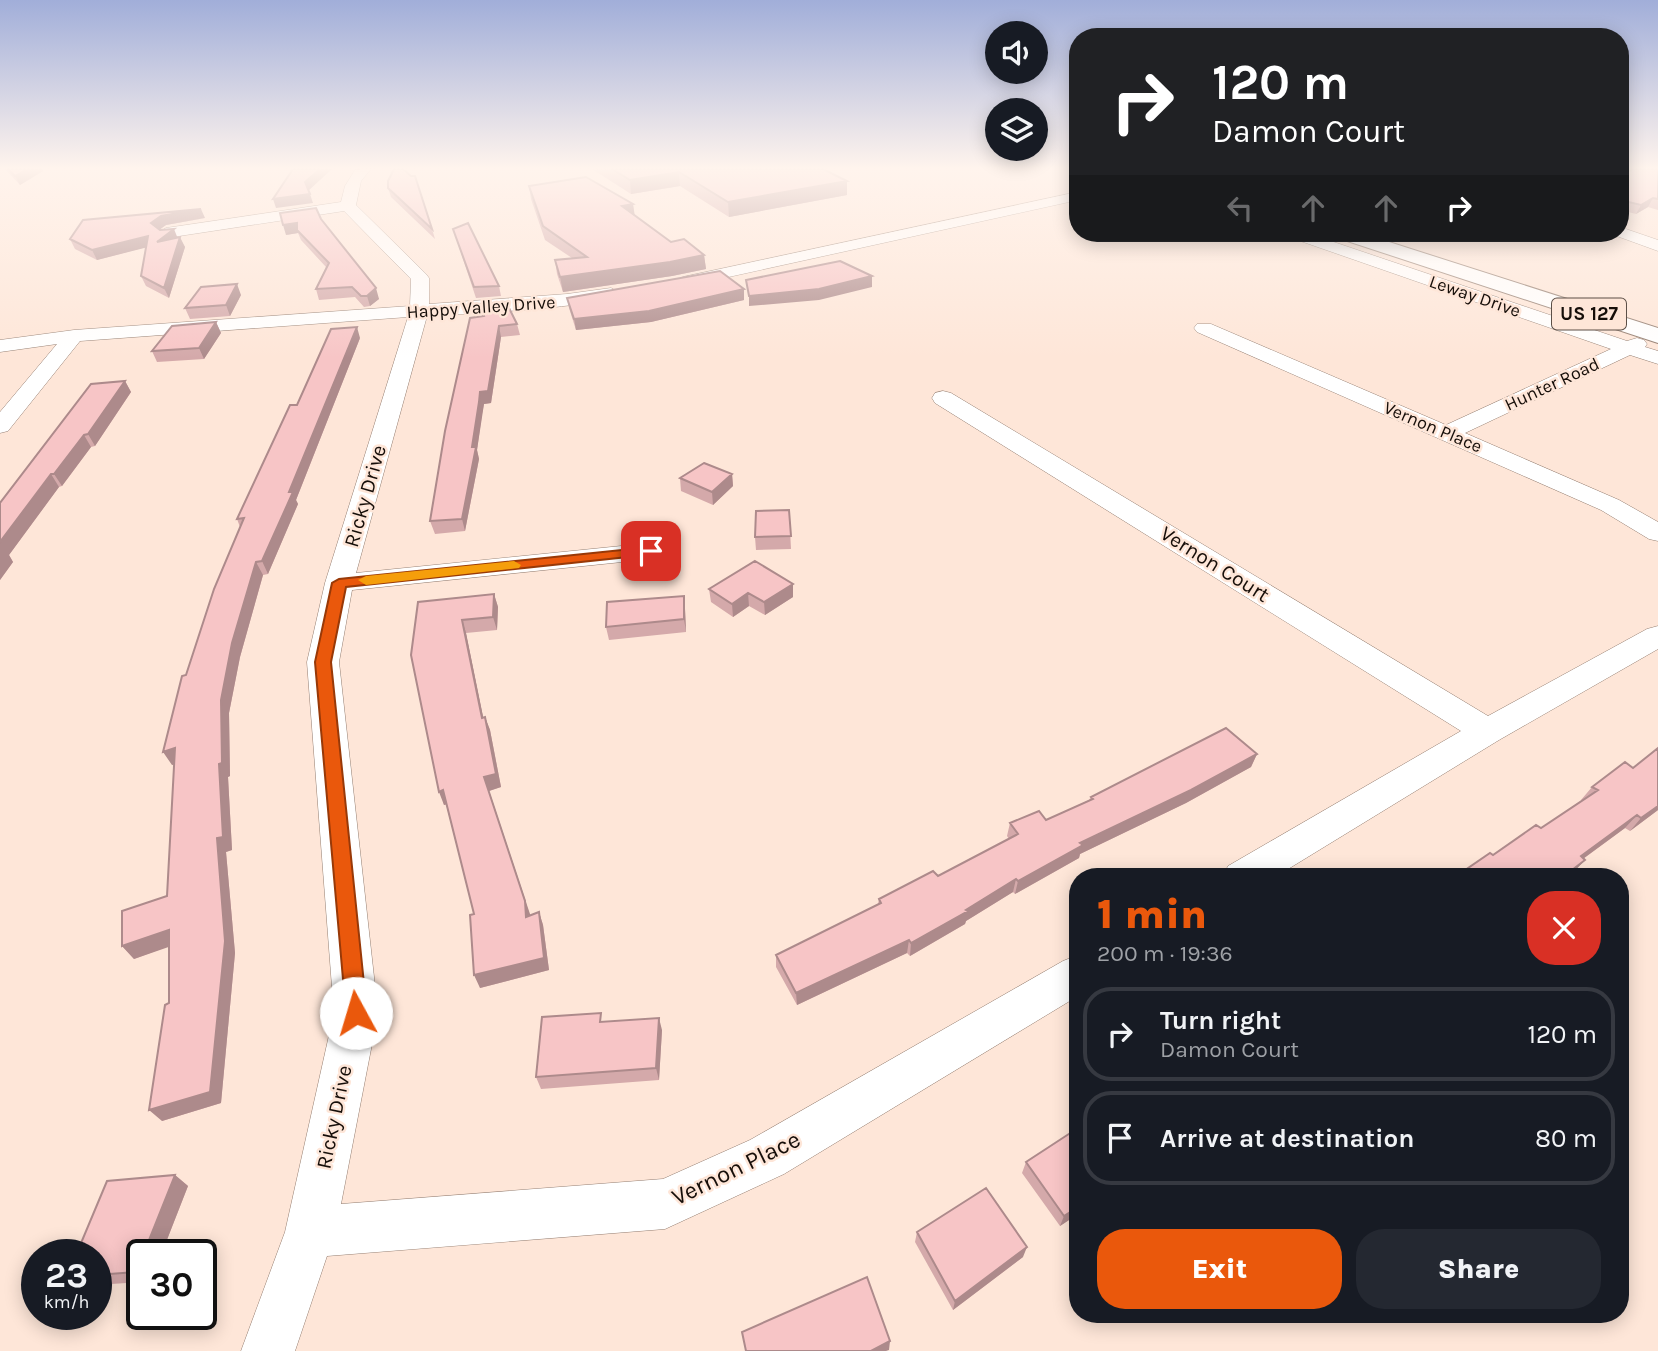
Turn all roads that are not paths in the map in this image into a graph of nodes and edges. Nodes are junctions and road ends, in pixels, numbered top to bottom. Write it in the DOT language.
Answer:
graph roads {
  1 [pos="172,232"];
  2 [pos="374,232"];
  3 [pos="910,232"];
  4 [pos="166,233"];
  5 [pos="1629,235"];
  6 [pos="1318,242"];
  7 [pos="1369,242"];
  8 [pos="1658,246"];
  9 [pos="659,286"];
  10 [pos="632,290"];
  11 [pos="419,312"];
  12 [pos="1204,328"];
  13 [pos="75,336"];
  14 [pos="1658,339"];
  15 [pos="0,346"];
  16 [pos="1627,348"];
  17 [pos="1658,358"];
  18 [pos="943,398"];
  19 [pos="0,426"];
  20 [pos="1448,433"];
  21 [pos="1658,533"];
  22 [pos="651,551"];
  23 [pos="339,583"];
  24 [pos="1658,636"];
  25 [pos="1488,731"];
  26 [pos="1257,868"];
  27 [pos="1069,979"];
  28 [pos="310,1232"];
  29 [pos="268,1351"];
  1 -- 4 [label="street"];
  2 -- 11 [label="street, Ricky Drive"];
  3 -- 9 [label="street"];
  5 -- 8 [label="street"];
  6 -- 16 [label="street, Leway Drive"];
  7 -- 14 [label="main road, US 127"];
  10 -- 11 [label="street, Happy Valley Drive"];
  11 -- 13 [label="street, Happy Valley Drive"];
  11 -- 23 [label="street, Ricky Drive"];
  12 -- 20 [label="street, Vernon Place"];
  13 -- 15 [label="street, Happy Valley Drive"];
  13 -- 19 [label="street"];
  14 -- 16 [label="street, Hunter Road"];
  16 -- 17 [label="street, Leway Drive"];
  16 -- 20 [label="street, Hunter Road"];
  18 -- 25 [label="street, Vernon Court"];
  20 -- 21 [label="street, Vernon Place"];
  22 -- 23 [label="street"];
  23 -- 28 [label="street, Ricky Drive"];
  24 -- 25 [label="street"];
  25 -- 26 [label="street"];
  27 -- 28 [label="street, Vernon Place"];
  28 -- 29 [label="street, Ricky Drive"];
}
